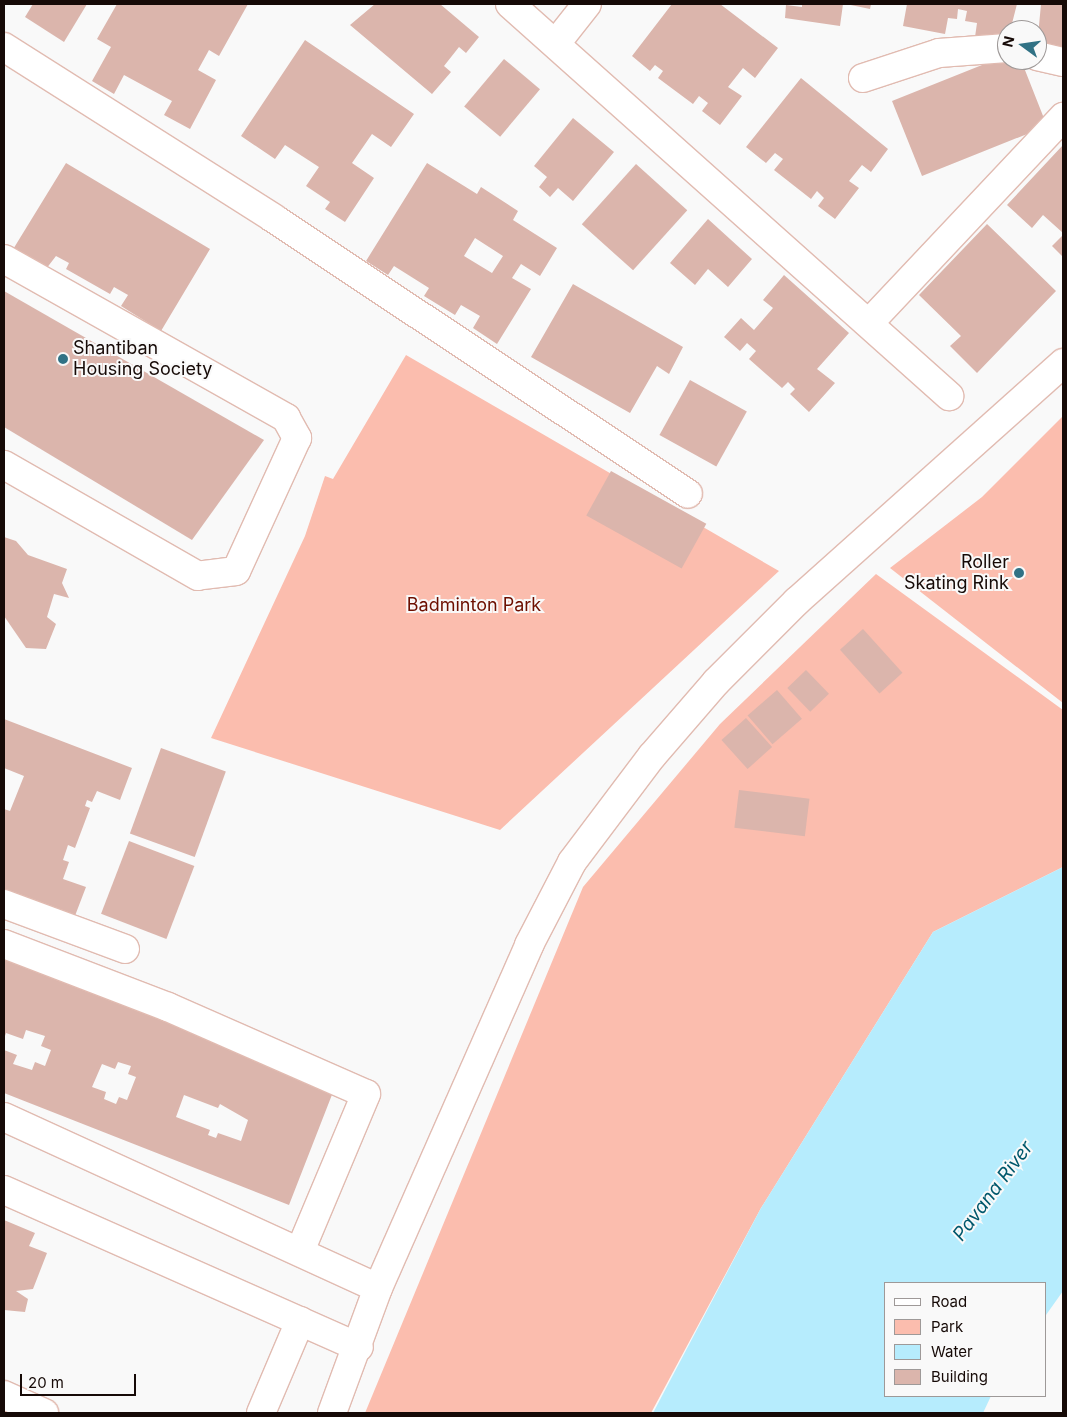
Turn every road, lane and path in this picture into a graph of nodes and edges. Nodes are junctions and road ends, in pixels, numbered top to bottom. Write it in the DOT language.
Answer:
graph roads {
  1 [pos="510,4"];
  2 [pos="587,4"];
  3 [pos="556,42"];
  4 [pos="4,47"];
  5 [pos="997,49"];
  6 [pos="1047,58"];
  7 [pos="1063,62"];
  8 [pos="863,78"];
  9 [pos="1063,117"];
  10 [pos="4,259"];
  11 [pos="870,322"];
  12 [pos="1063,363"];
  13 [pos="949,396"];
  14 [pos="4,465"];
  15 [pos="688,494"];
  16 [pos="4,904"];
  17 [pos="4,944"];
  18 [pos="125,949"];
  19 [pos="4,1117"];
  20 [pos="4,1190"];
  21 [pos="300,1250"];
  22 [pos="378,1288"];
  23 [pos="300,1321"];
  24 [pos="359,1347"];
  25 [pos="4,1395"];
  26 [pos="44,1413"];
  27 [pos="261,1413"];
  28 [pos="332,1413"];
  1 -- 3 [label="street"];
  2 -- 3 [label="street"];
  3 -- 11 [label="street"];
  4 -- 15 [label="street"];
  5 -- 8 [label="street"];
  6 -- 7 [label="street"];
  9 -- 11 [label="street"];
  10 -- 14 [label="street"];
  11 -- 13 [label="street"];
  12 -- 22 [label="street"];
  16 -- 18 [label="street"];
  17 -- 21 [label="street"];
  19 -- 21 [label="street"];
  20 -- 23 [label="street"];
  21 -- 22 [label="street"];
  22 -- 24 [label="street"];
  23 -- 24 [label="street"];
  23 -- 27 [label="street"];
  24 -- 28 [label="street"];
  25 -- 26 [label="street"];
}
